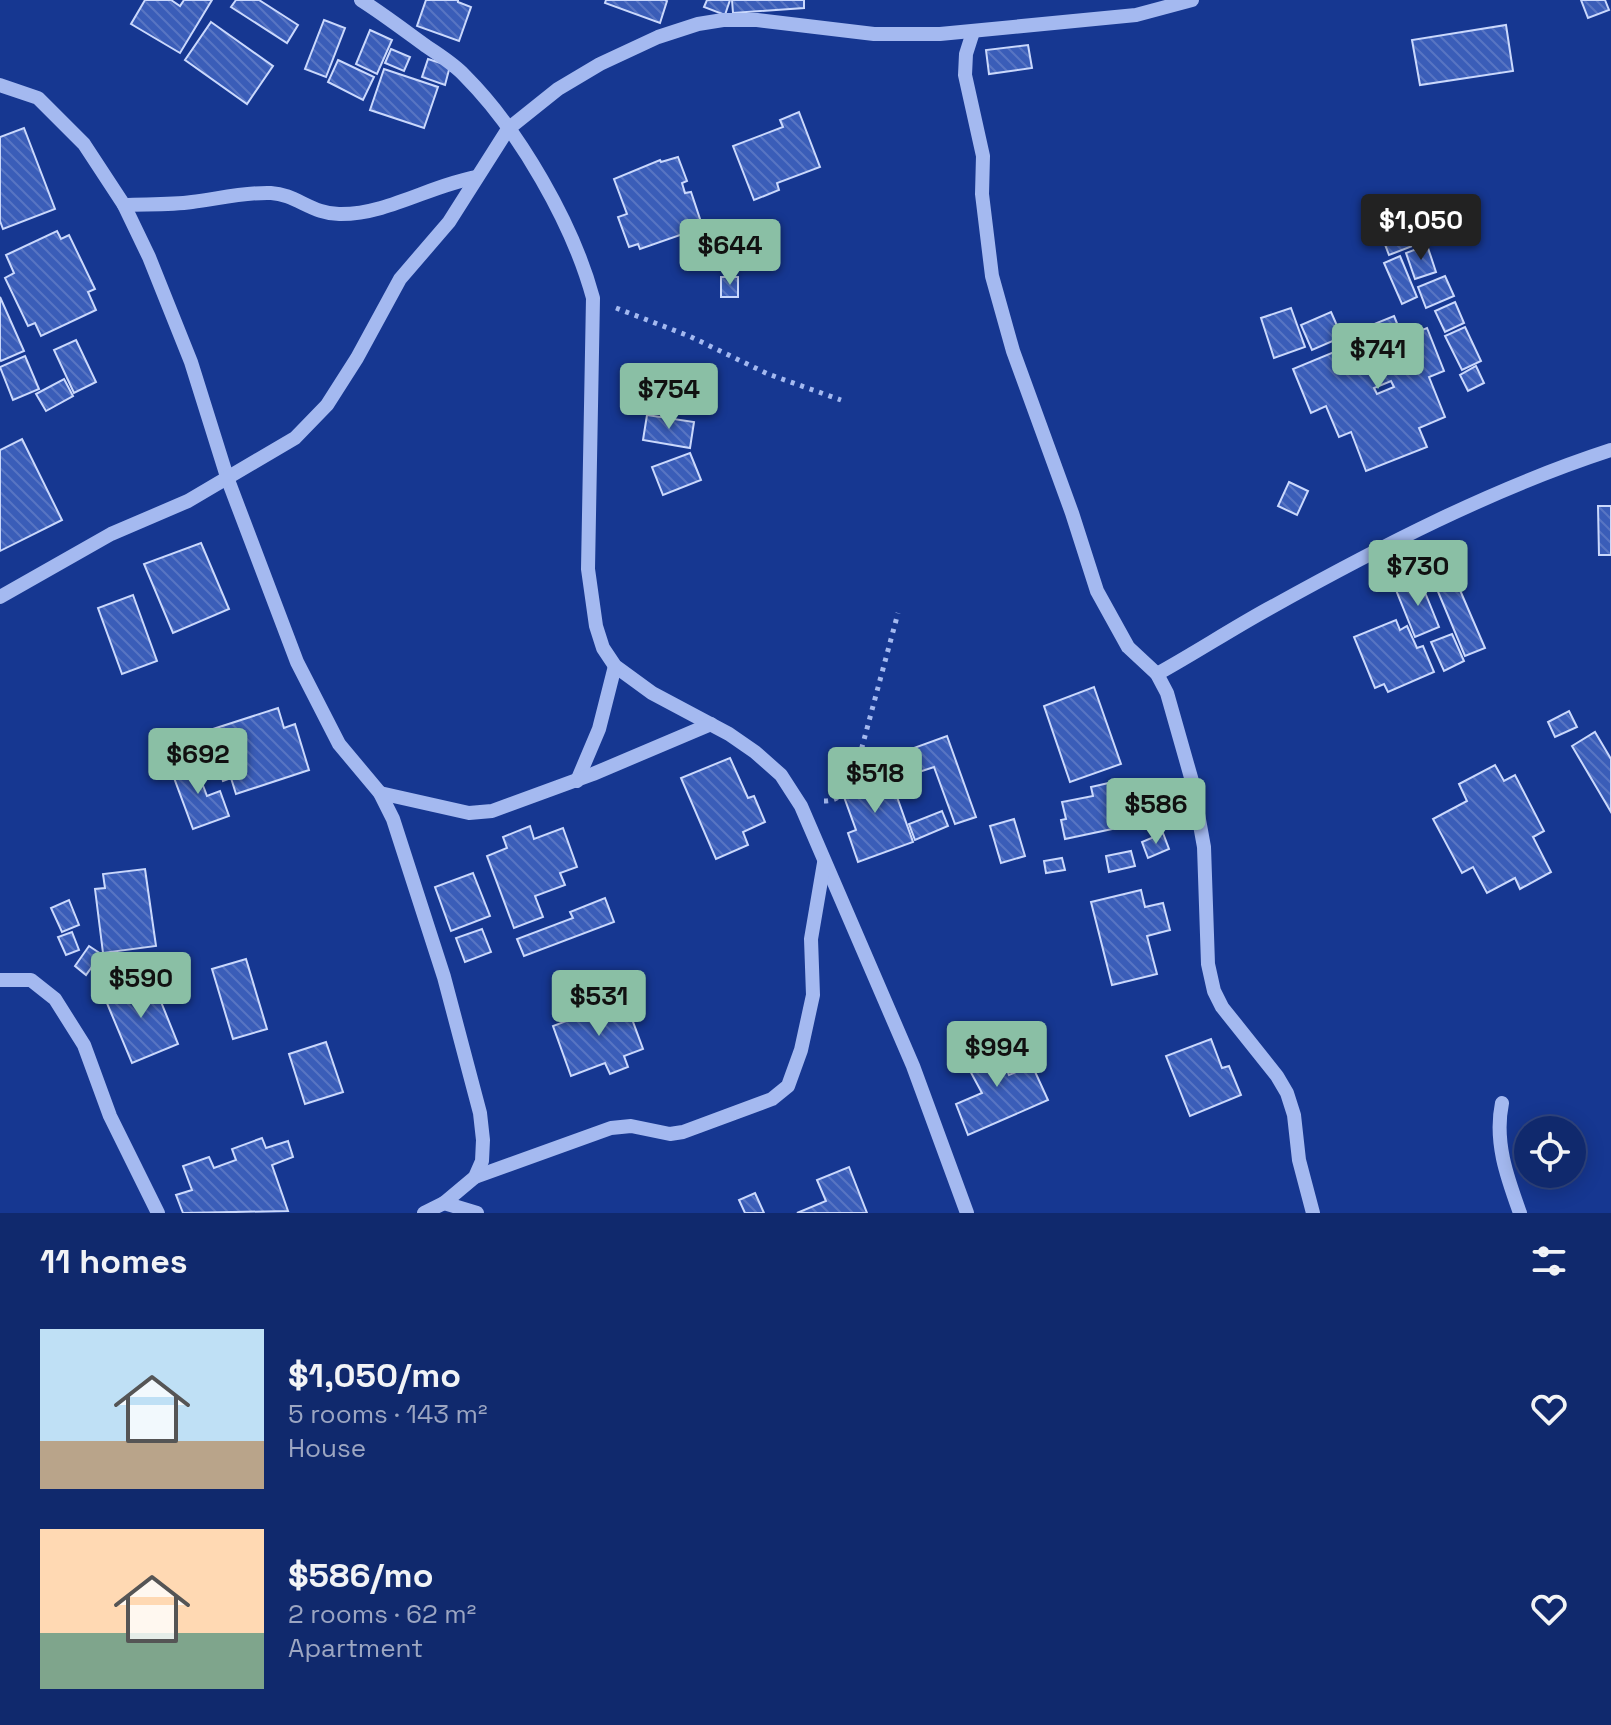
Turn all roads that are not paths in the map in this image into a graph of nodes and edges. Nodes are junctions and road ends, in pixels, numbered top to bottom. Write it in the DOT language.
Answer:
graph roads {
  1 [pos="361,0"];
  2 [pos="1192,0"];
  3 [pos="973,32"];
  4 [pos="0,85"];
  5 [pos="508,129"];
  6 [pos="477,177"];
  7 [pos="124,205"];
  8 [pos="1611,450"];
  9 [pos="228,480"];
  10 [pos="0,597"];
  11 [pos="615,666"];
  12 [pos="1157,674"];
  13 [pos="711,724"];
  14 [pos="577,781"];
  15 [pos="380,793"];
  16 [pos="824,863"];
  17 [pos="0,980"];
  18 [pos="1502,1103"];
  19 [pos="475,1177"];
  20 [pos="444,1203"];
  21 [pos="158,1213"];
  22 [pos="424,1213"];
  23 [pos="477,1213"];
  24 [pos="967,1213"];
  25 [pos="1313,1213"];
  26 [pos="1520,1213"];
  1 -- 5 [label="street"];
  2 -- 3 [label="street"];
  3 -- 5 [label="street"];
  3 -- 12 [label="street"];
  4 -- 7 [label="street"];
  5 -- 6 [label="street"];
  5 -- 11 [label="street"];
  6 -- 7 [label="street"];
  6 -- 9 [label="street"];
  7 -- 9 [label="street"];
  8 -- 12 [label="street"];
  9 -- 10 [label="street"];
  9 -- 15 [label="street"];
  11 -- 13 [label="street"];
  11 -- 14 [label="street"];
  12 -- 25 [label="street"];
  13 -- 14 [label="street"];
  13 -- 16 [label="street"];
  14 -- 15 [label="street"];
  15 -- 19 [label="street"];
  16 -- 19 [label="street"];
  16 -- 24 [label="street"];
  17 -- 21 [label="street"];
  18 -- 26 [label="street"];
  19 -- 20 [label="street"];
  20 -- 22 [label="street"];
  20 -- 23 [label="street"];
}
